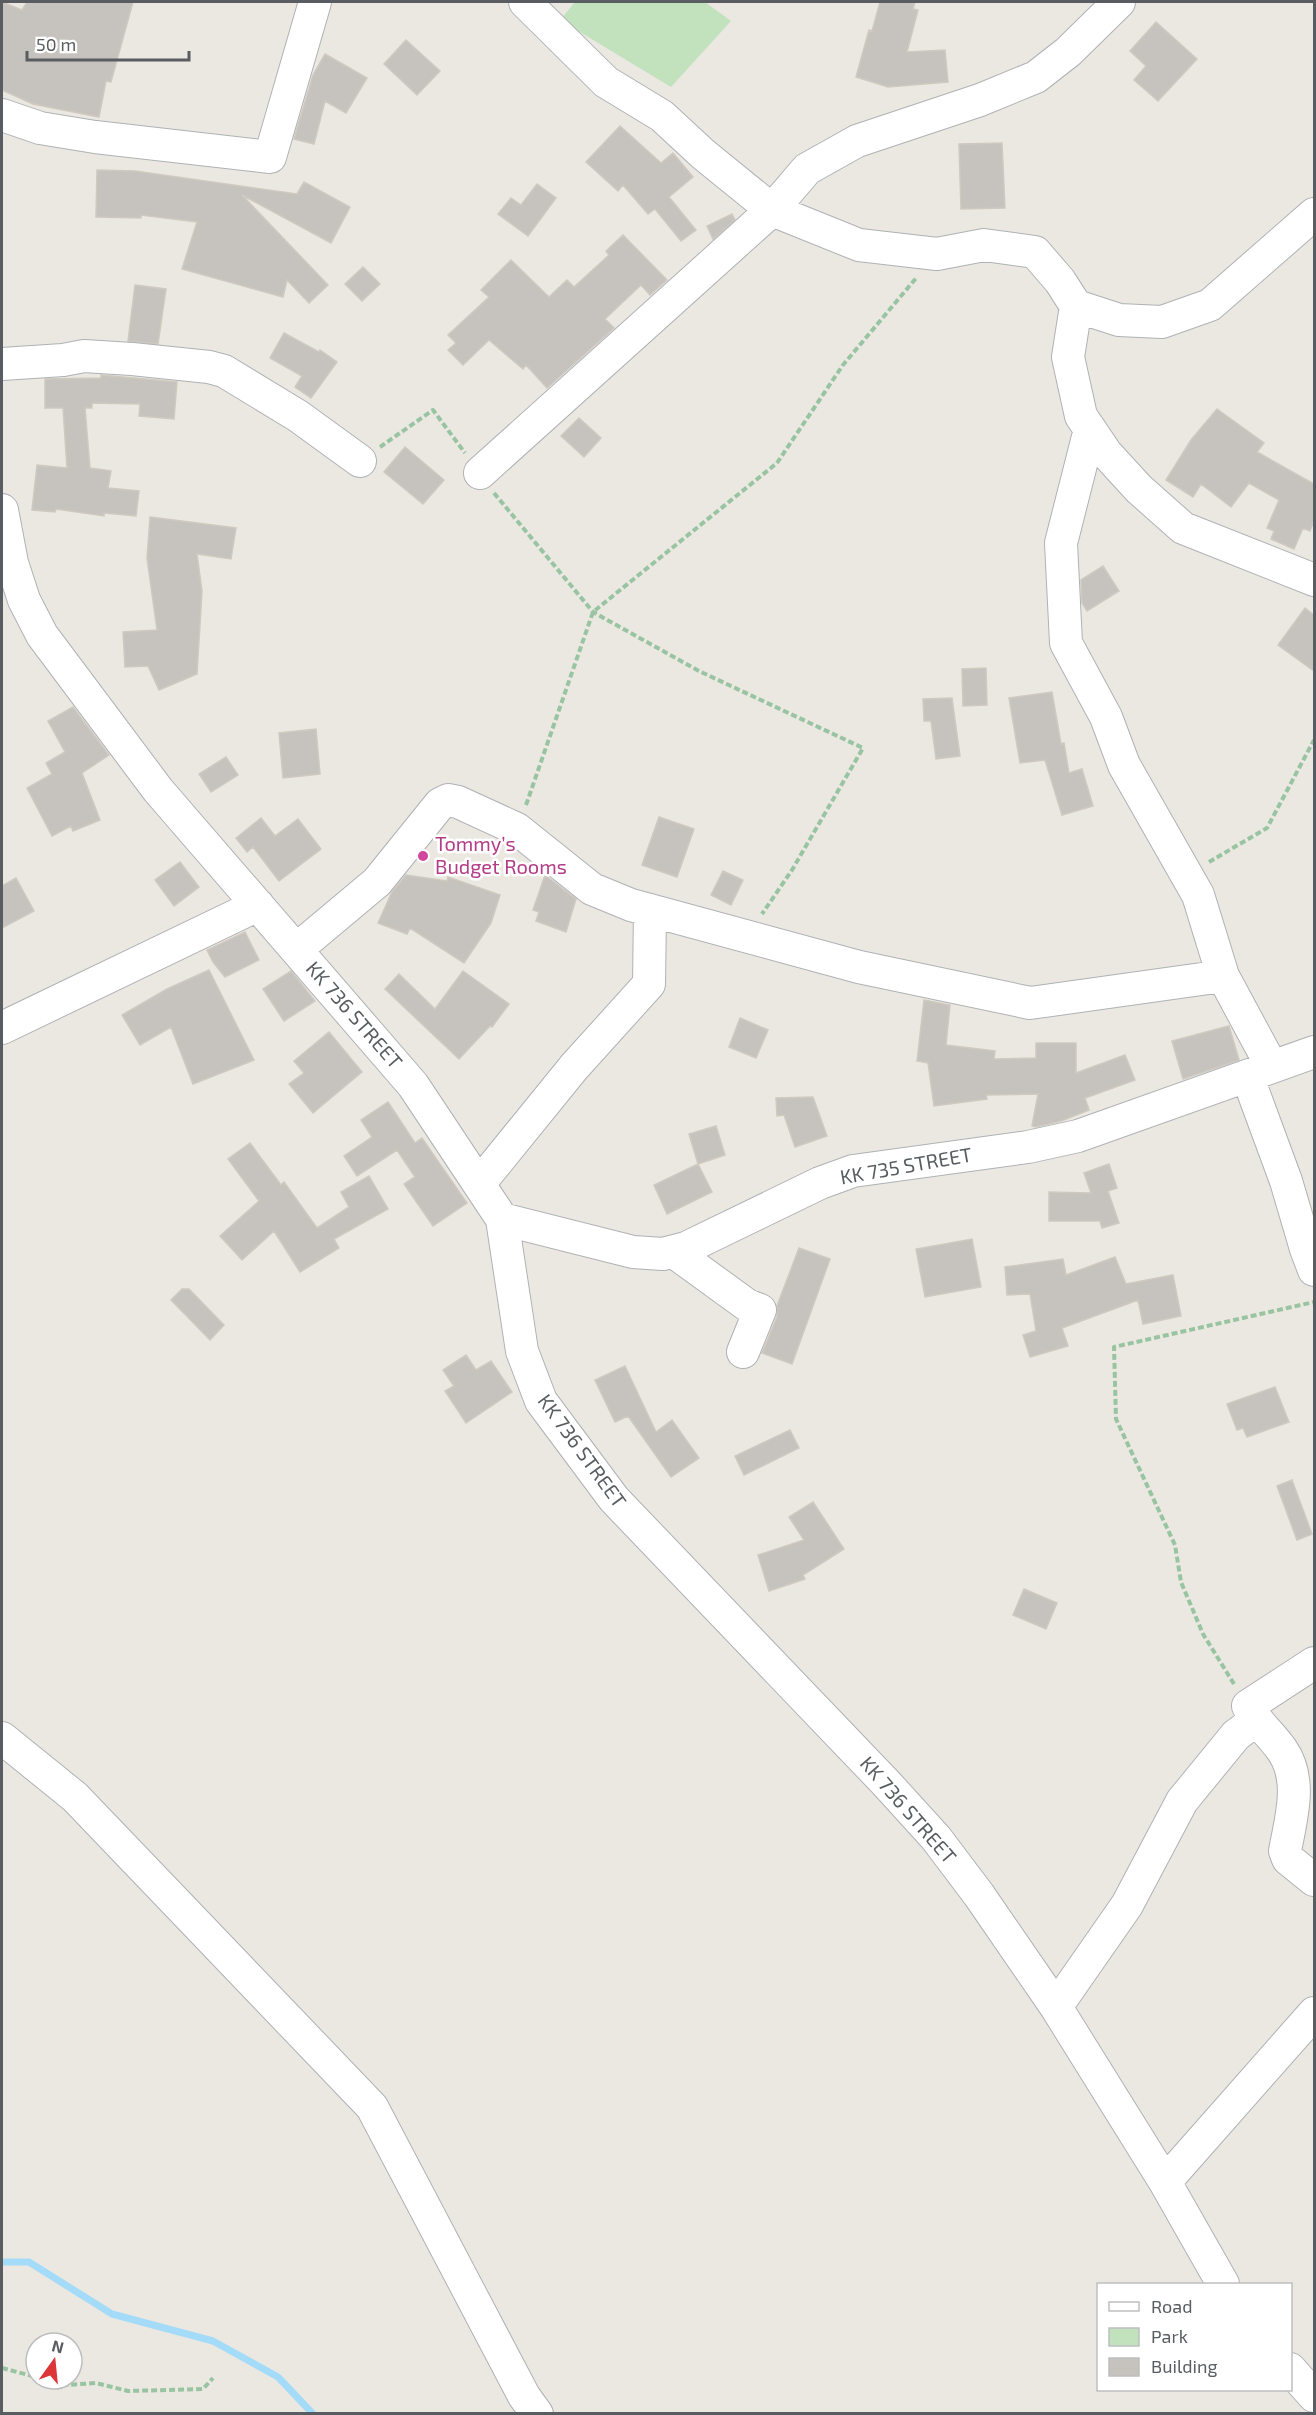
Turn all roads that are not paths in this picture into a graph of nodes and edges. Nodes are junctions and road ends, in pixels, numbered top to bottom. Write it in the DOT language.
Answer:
graph roads {
  1 [pos="315,2"];
  2 [pos="525,2"];
  3 [pos="1119,2"];
  4 [pos="2,115"];
  5 [pos="772,210"];
  6 [pos="1314,214"];
  7 [pos="1076,306"];
  8 [pos="2,364"];
  9 [pos="1090,429"];
  10 [pos="360,461"];
  11 [pos="480,473"];
  12 [pos="2,510"];
  13 [pos="1314,580"];
  14 [pos="258,905"];
  15 [pos="650,910"];
  16 [pos="297,949"];
  17 [pos="1223,976"];
  18 [pos="2,1028"];
  19 [pos="1314,1052"];
  20 [pos="1260,1072"];
  21 [pos="479,1184"];
  22 [pos="502,1219"];
  23 [pos="674,1251"];
  24 [pos="1314,1270"];
  25 [pos="743,1352"];
  26 [pos="1314,1663"];
  27 [pos="1252,1713"];
  28 [pos="2,1738"];
  29 [pos="1314,1880"];
  30 [pos="1056,2007"];
  31 [pos="1314,2013"];
  32 [pos="1166,2182"];
  33 [pos="1222,2283"];
  34 [pos="1292,2371"];
  35 [pos="1314,2396"];
  36 [pos="537,2414"];
  1 -- 4 [label="street"];
  2 -- 5 [label="street"];
  3 -- 5 [label="street"];
  5 -- 7 [label="street"];
  5 -- 11 [label="street"];
  6 -- 7 [label="street"];
  7 -- 9 [label="street"];
  8 -- 10 [label="street"];
  9 -- 13 [label="street"];
  9 -- 17 [label="street"];
  12 -- 14 [label="street, KK 736 STREET"];
  14 -- 16 [label="street, KK 736 STREET"];
  14 -- 18 [label="street"];
  15 -- 16 [label="street"];
  15 -- 17 [label="street"];
  15 -- 21 [label="street"];
  16 -- 21 [label="street, KK 736 STREET"];
  17 -- 20 [label="street"];
  19 -- 20 [label="street, KK 735 STREET"];
  20 -- 23 [label="street, KK 735 STREET"];
  20 -- 24 [label="street"];
  21 -- 22 [label="street, KK 736 STREET"];
  22 -- 23 [label="street, KK 735 STREET"];
  22 -- 30 [label="street, KK 736 STREET"];
  23 -- 25 [label="street"];
  26 -- 27 [label="street"];
  27 -- 29 [label="street"];
  27 -- 30 [label="street"];
  28 -- 36 [label="street"];
  30 -- 32 [label="street, KK 736 STREET"];
  31 -- 32 [label="street"];
  32 -- 33 [label="street, KK 736 STREET"];
  34 -- 35 [label="street"];
}
